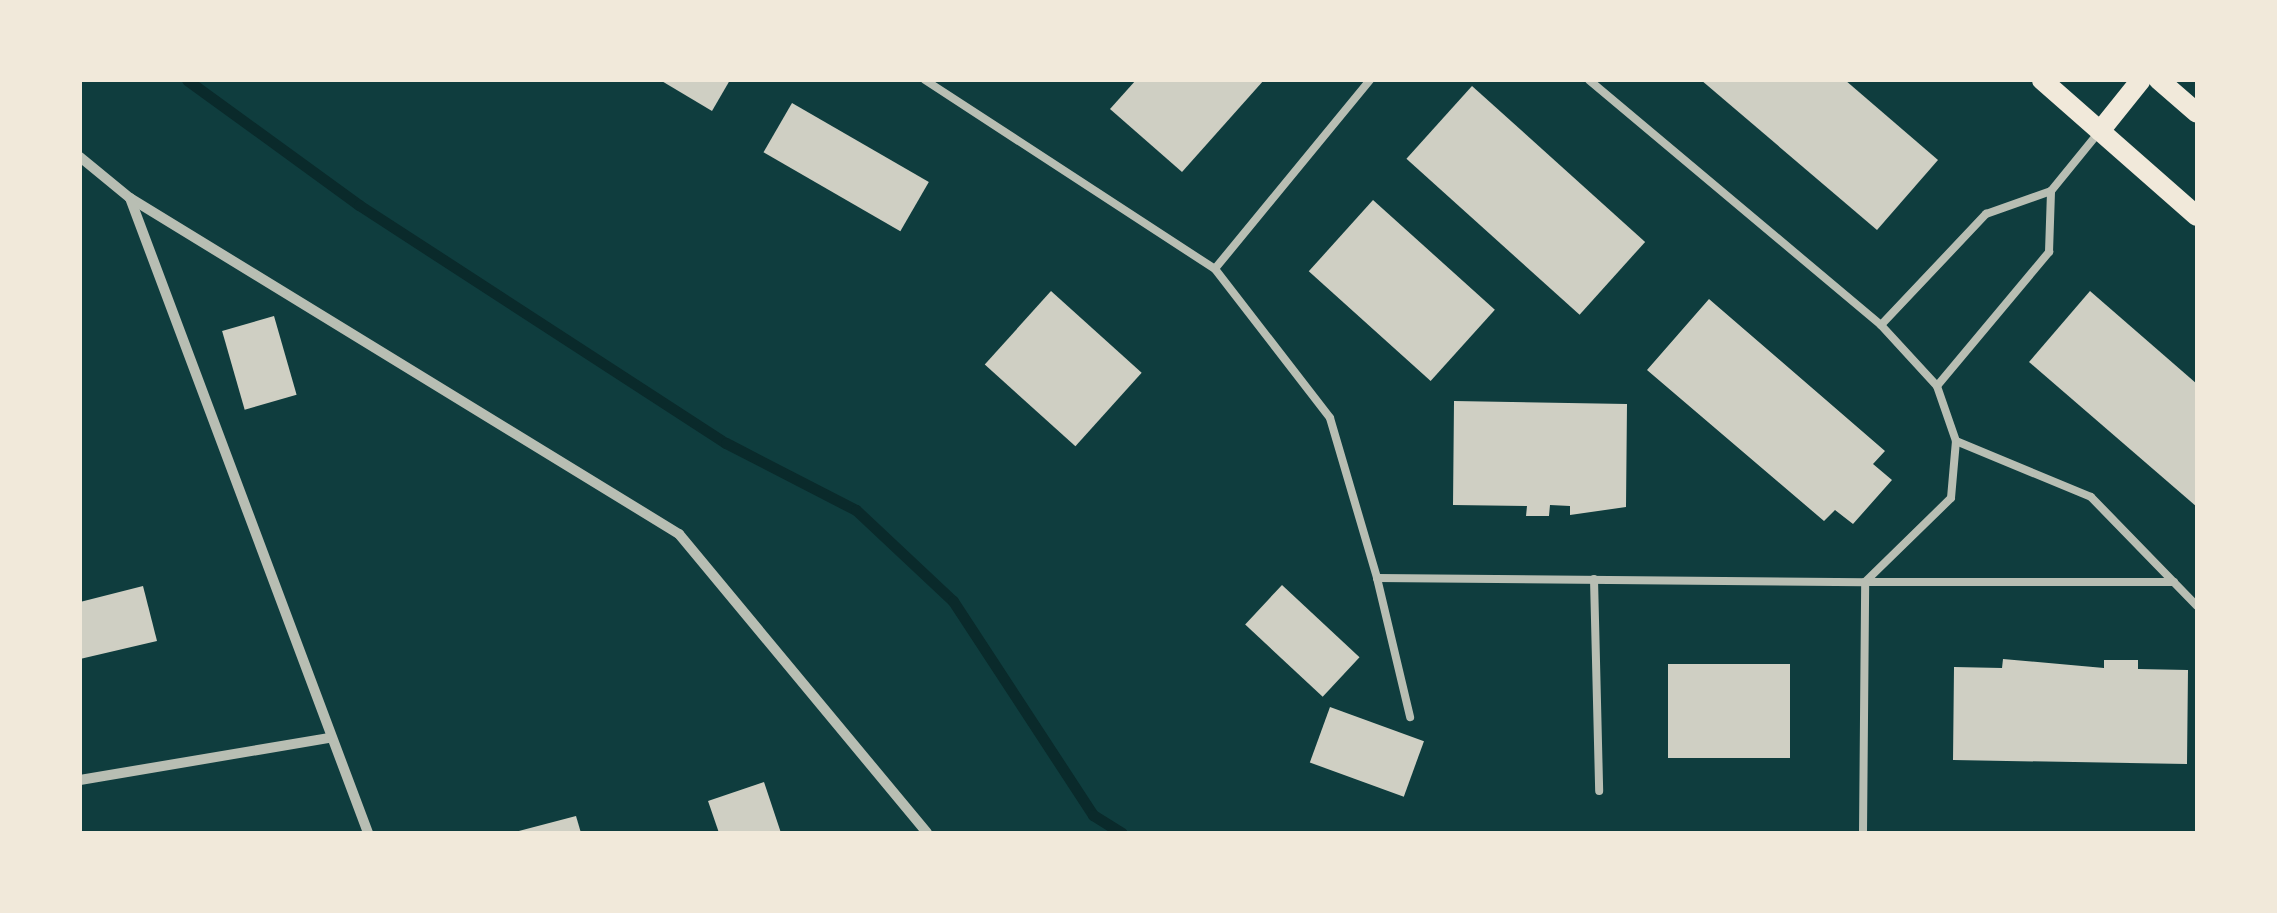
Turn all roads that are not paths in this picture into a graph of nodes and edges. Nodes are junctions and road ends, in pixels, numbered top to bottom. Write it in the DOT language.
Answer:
graph roads {
  1 [pos="925,80"];
  2 [pos="1589,80"];
  3 [pos="2042,80"];
  4 [pos="2141,80"];
  5 [pos="2159,80"];
  6 [pos="1366,81"];
  7 [pos="2197,113"];
  8 [pos="2100,132"];
  9 [pos="80,157"];
  10 [pos="2051,191"];
  11 [pos="130,198"];
  12 [pos="2197,216"];
  13 [pos="1215,269"];
  14 [pos="1881,325"];
  15 [pos="1937,386"];
  16 [pos="1956,441"];
  17 [pos="1377,578"];
  18 [pos="1594,579"];
  19 [pos="1865,582"];
  20 [pos="2174,582"];
  21 [pos="2197,606"];
  22 [pos="1410,718"];
  23 [pos="330,738"];
  24 [pos="80,780"];
  25 [pos="1598,791"];
  26 [pos="368,833"];
  27 [pos="927,833"];
  28 [pos="1863,833"];
  1 -- 13 [label="lane"];
  2 -- 14 [label="lane"];
  3 -- 8 [label="main road"];
  4 -- 8 [label="main road"];
  5 -- 7 [label="main road"];
  6 -- 13 [label="lane"];
  8 -- 10 [label="lane"];
  8 -- 12 [label="main road"];
  9 -- 11 [label="street"];
  10 -- 14 [label="lane"];
  10 -- 15 [label="lane"];
  11 -- 23 [label="street"];
  11 -- 27 [label="street"];
  13 -- 17 [label="lane"];
  14 -- 15 [label="lane"];
  15 -- 16 [label="lane"];
  16 -- 19 [label="lane"];
  16 -- 20 [label="lane"];
  17 -- 18 [label="lane"];
  17 -- 22 [label="lane"];
  18 -- 19 [label="lane"];
  18 -- 25 [label="lane"];
  19 -- 20 [label="lane"];
  19 -- 28 [label="lane"];
  20 -- 21 [label="lane"];
  23 -- 24 [label="street"];
  23 -- 26 [label="street"];
}
